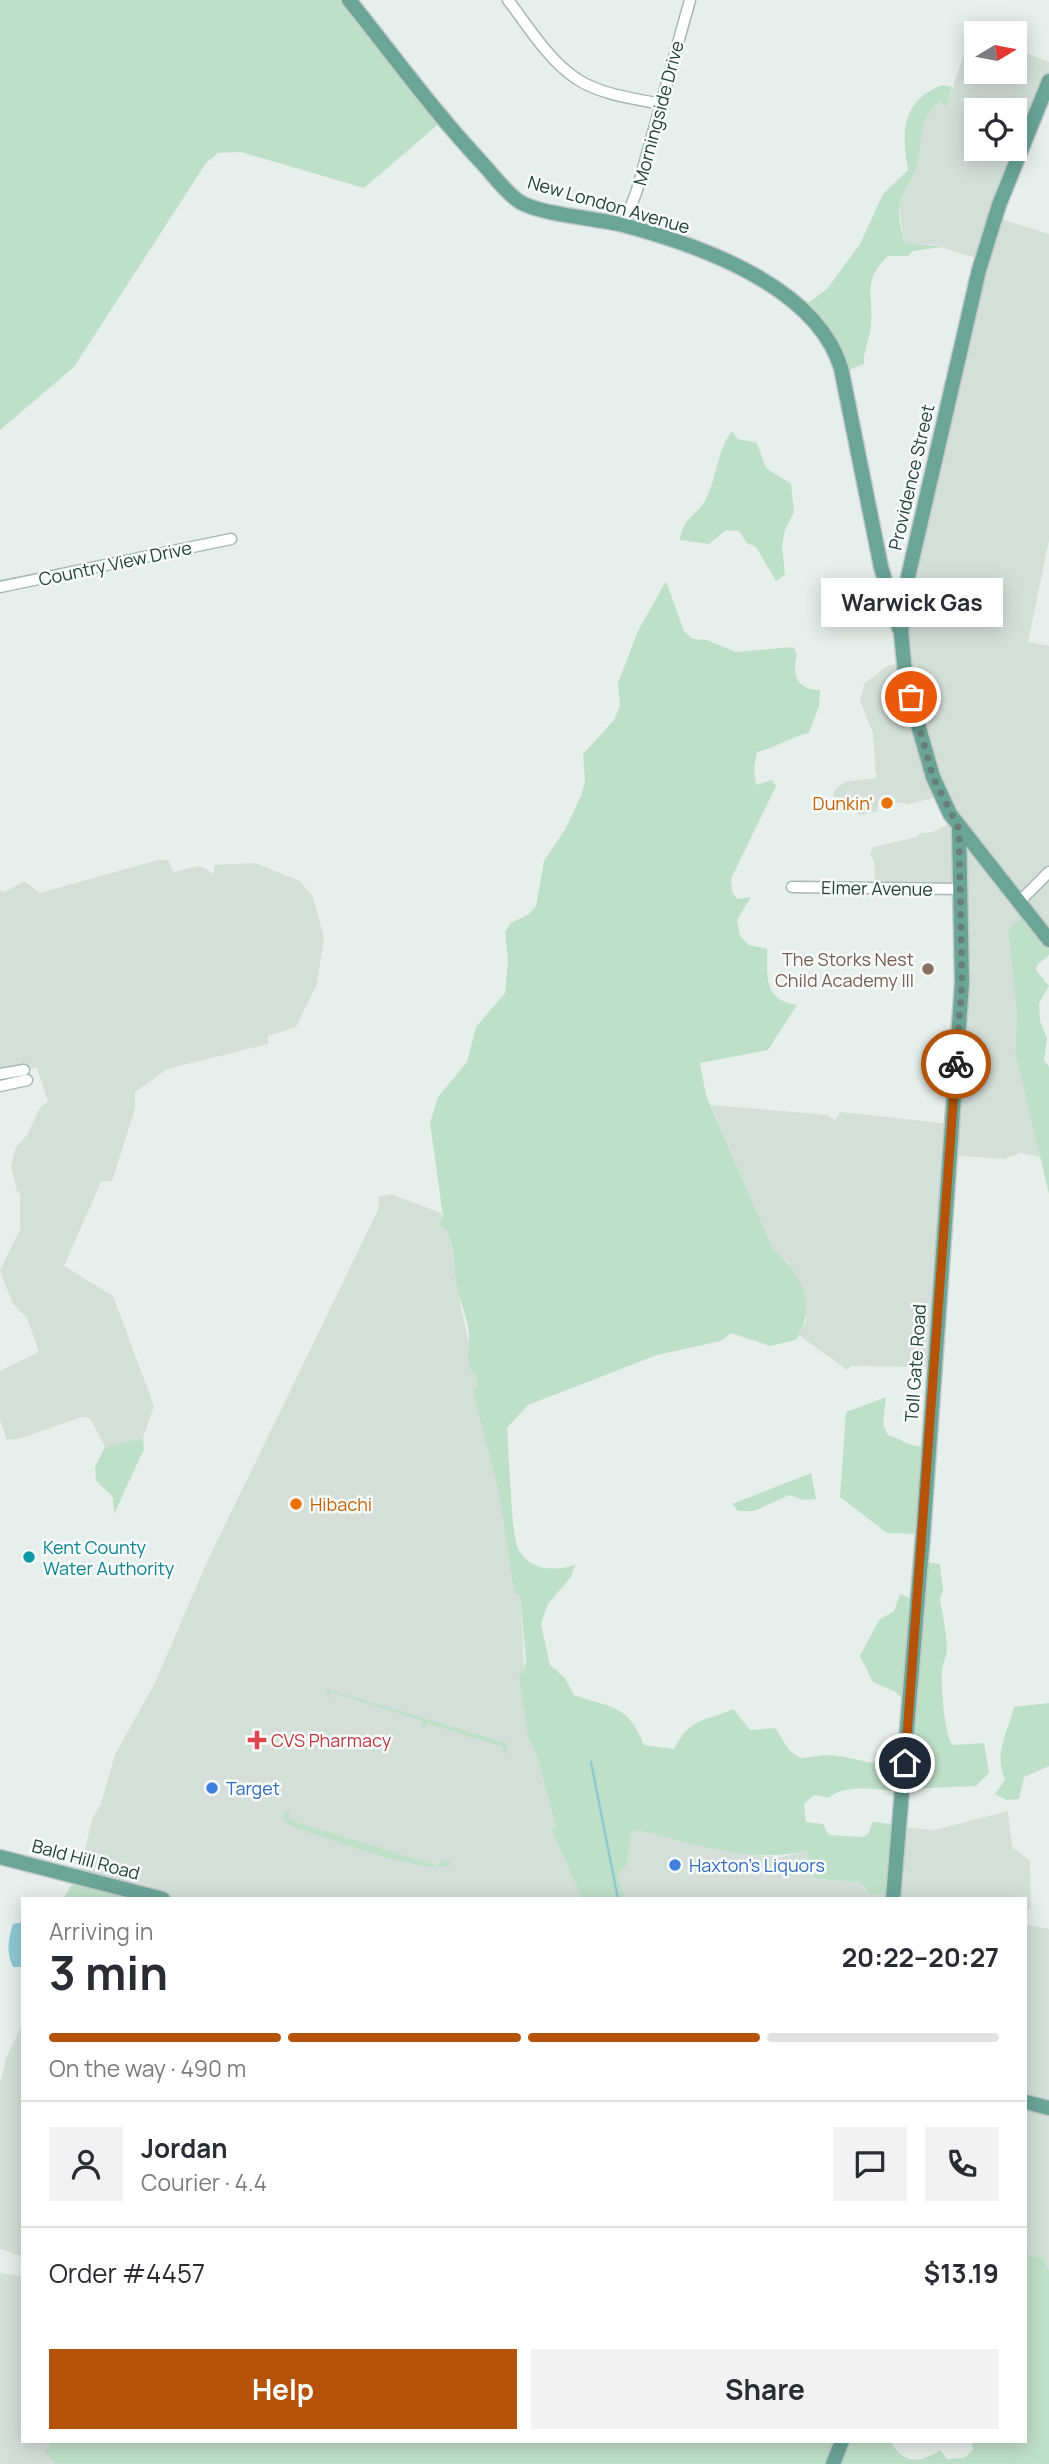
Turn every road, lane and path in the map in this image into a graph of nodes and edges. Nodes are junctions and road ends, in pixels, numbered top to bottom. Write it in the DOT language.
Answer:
graph roads {
  1 [pos="349,0"];
  2 [pos="508,0"];
  3 [pos="690,0"];
  4 [pos="1049,81"];
  5 [pos="662,104"];
  6 [pos="624,225"];
  7 [pos="231,539"];
  8 [pos="0,587"];
  9 [pos="901,632"];
  10 [pos="959,829"];
  11 [pos="1049,872"];
  12 [pos="792,887"];
  13 [pos="962,889"];
  14 [pos="1018,903"];
  15 [pos="1049,940"];
  16 [pos="0,1074"];
  17 [pos="0,1086"];
  18 [pos="0,1857"];
  19 [pos="155,1897"];
  20 [pos="893,1897"];
  21 [pos="1027,2102"];
  22 [pos="1049,2108"];
  23 [pos="841,2443"];
  24 [pos="833,2464"];
  1 -- 6 [label="main road, New London Avenue"];
  2 -- 5 [label="street"];
  3 -- 5 [label="street, Morningside Drive"];
  4 -- 9 [label="main road, Providence Street"];
  5 -- 6 [label="street, Morningside Drive"];
  6 -- 9 [label="main road, New London Avenue"];
  7 -- 8 [label="street, Country View Drive"];
  9 -- 10 [label="main road, Providence Street"];
  10 -- 13 [label="main road, Toll Gate Road"];
  10 -- 14 [label="main road, Providence Street"];
  11 -- 14 [label="street"];
  12 -- 13 [label="street, Elmer Avenue"];
  13 -- 20 [label="main road, Toll Gate Road"];
  14 -- 15 [label="main road, Providence Street"];
  16 -- 17 [label="street"];
  18 -- 19 [label="main road, Bald Hill Road"];
  21 -- 22 [label="main road"];
  23 -- 24 [label="main road"];
}
